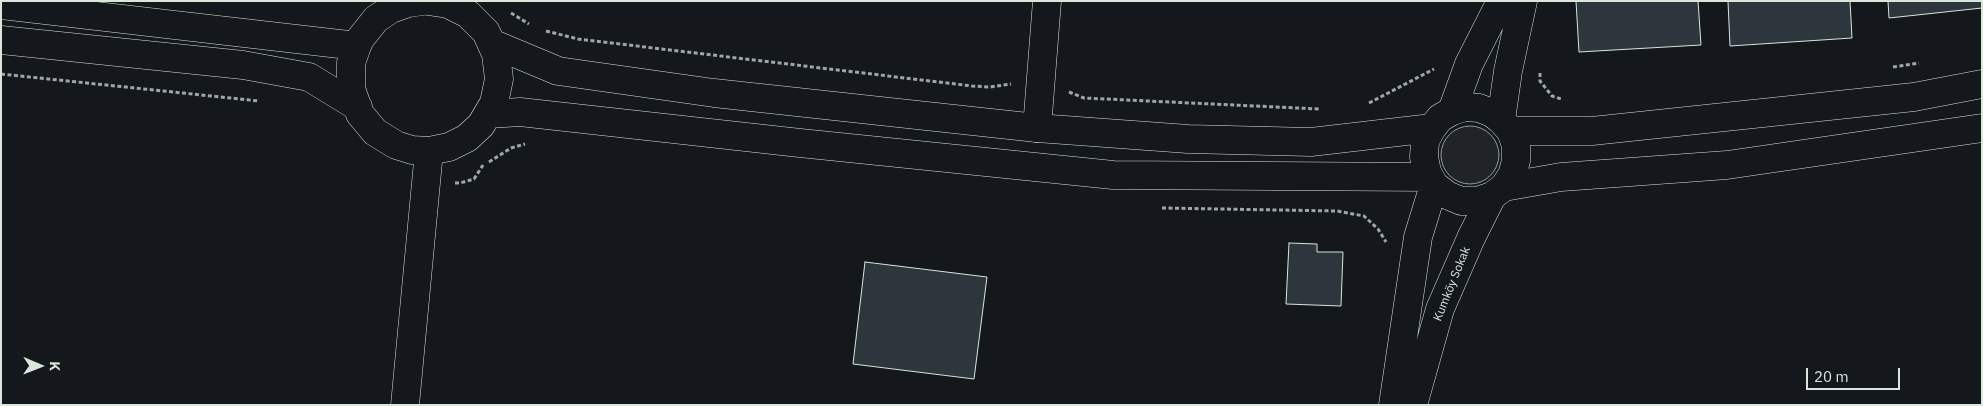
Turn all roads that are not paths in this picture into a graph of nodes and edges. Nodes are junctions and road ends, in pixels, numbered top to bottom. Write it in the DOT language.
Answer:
graph roads {
  1 [pos="423,1"];
  2 [pos="428,1"];
  3 [pos="1047,1"];
  4 [pos="1501,1"];
  5 [pos="1523,1"];
  6 [pos="1,4"];
  7 [pos="393,5"];
  8 [pos="466,8"];
  9 [pos="1,40"];
  10 [pos="491,42"];
  11 [pos="357,46"];
  12 [pos="1982,84"];
  13 [pos="358,107"];
  14 [pos="488,114"];
  15 [pos="1442,119"];
  16 [pos="1506,125"];
  17 [pos="1037,128"];
  18 [pos="1982,128"];
  19 [pos="429,151"];
  20 [pos="1432,181"];
  21 [pos="1498,191"];
  22 [pos="405,405"];
  23 [pos="1393,405"];
  24 [pos="1413,405"];
  1 -- 7 [label="main road"];
  2 -- 8 [label="main road"];
  3 -- 17 [label="main road"];
  4 -- 15 [label="main road"];
  5 -- 16 [label="main road"];
  6 -- 11 [label="main road"];
  7 -- 11 [label="main road"];
  8 -- 10 [label="main road"];
  9 -- 13 [label="main road"];
  10 -- 14 [label="main road"];
  10 -- 17 [label="main road"];
  11 -- 13 [label="main road"];
  12 -- 16 [label="main road"];
  13 -- 19 [label="main road"];
  14 -- 19 [label="main road"];
  14 -- 20 [label="main road"];
  15 -- 16 [label="main road"];
  15 -- 17 [label="main road"];
  15 -- 20 [label="main road"];
  16 -- 21 [label="main road"];
  18 -- 21 [label="main road"];
  19 -- 22 [label="main road"];
  20 -- 21 [label="main road"];
  20 -- 23 [label="main road"];
  21 -- 24 [label="main road, Kumköy Sokak"];
}
